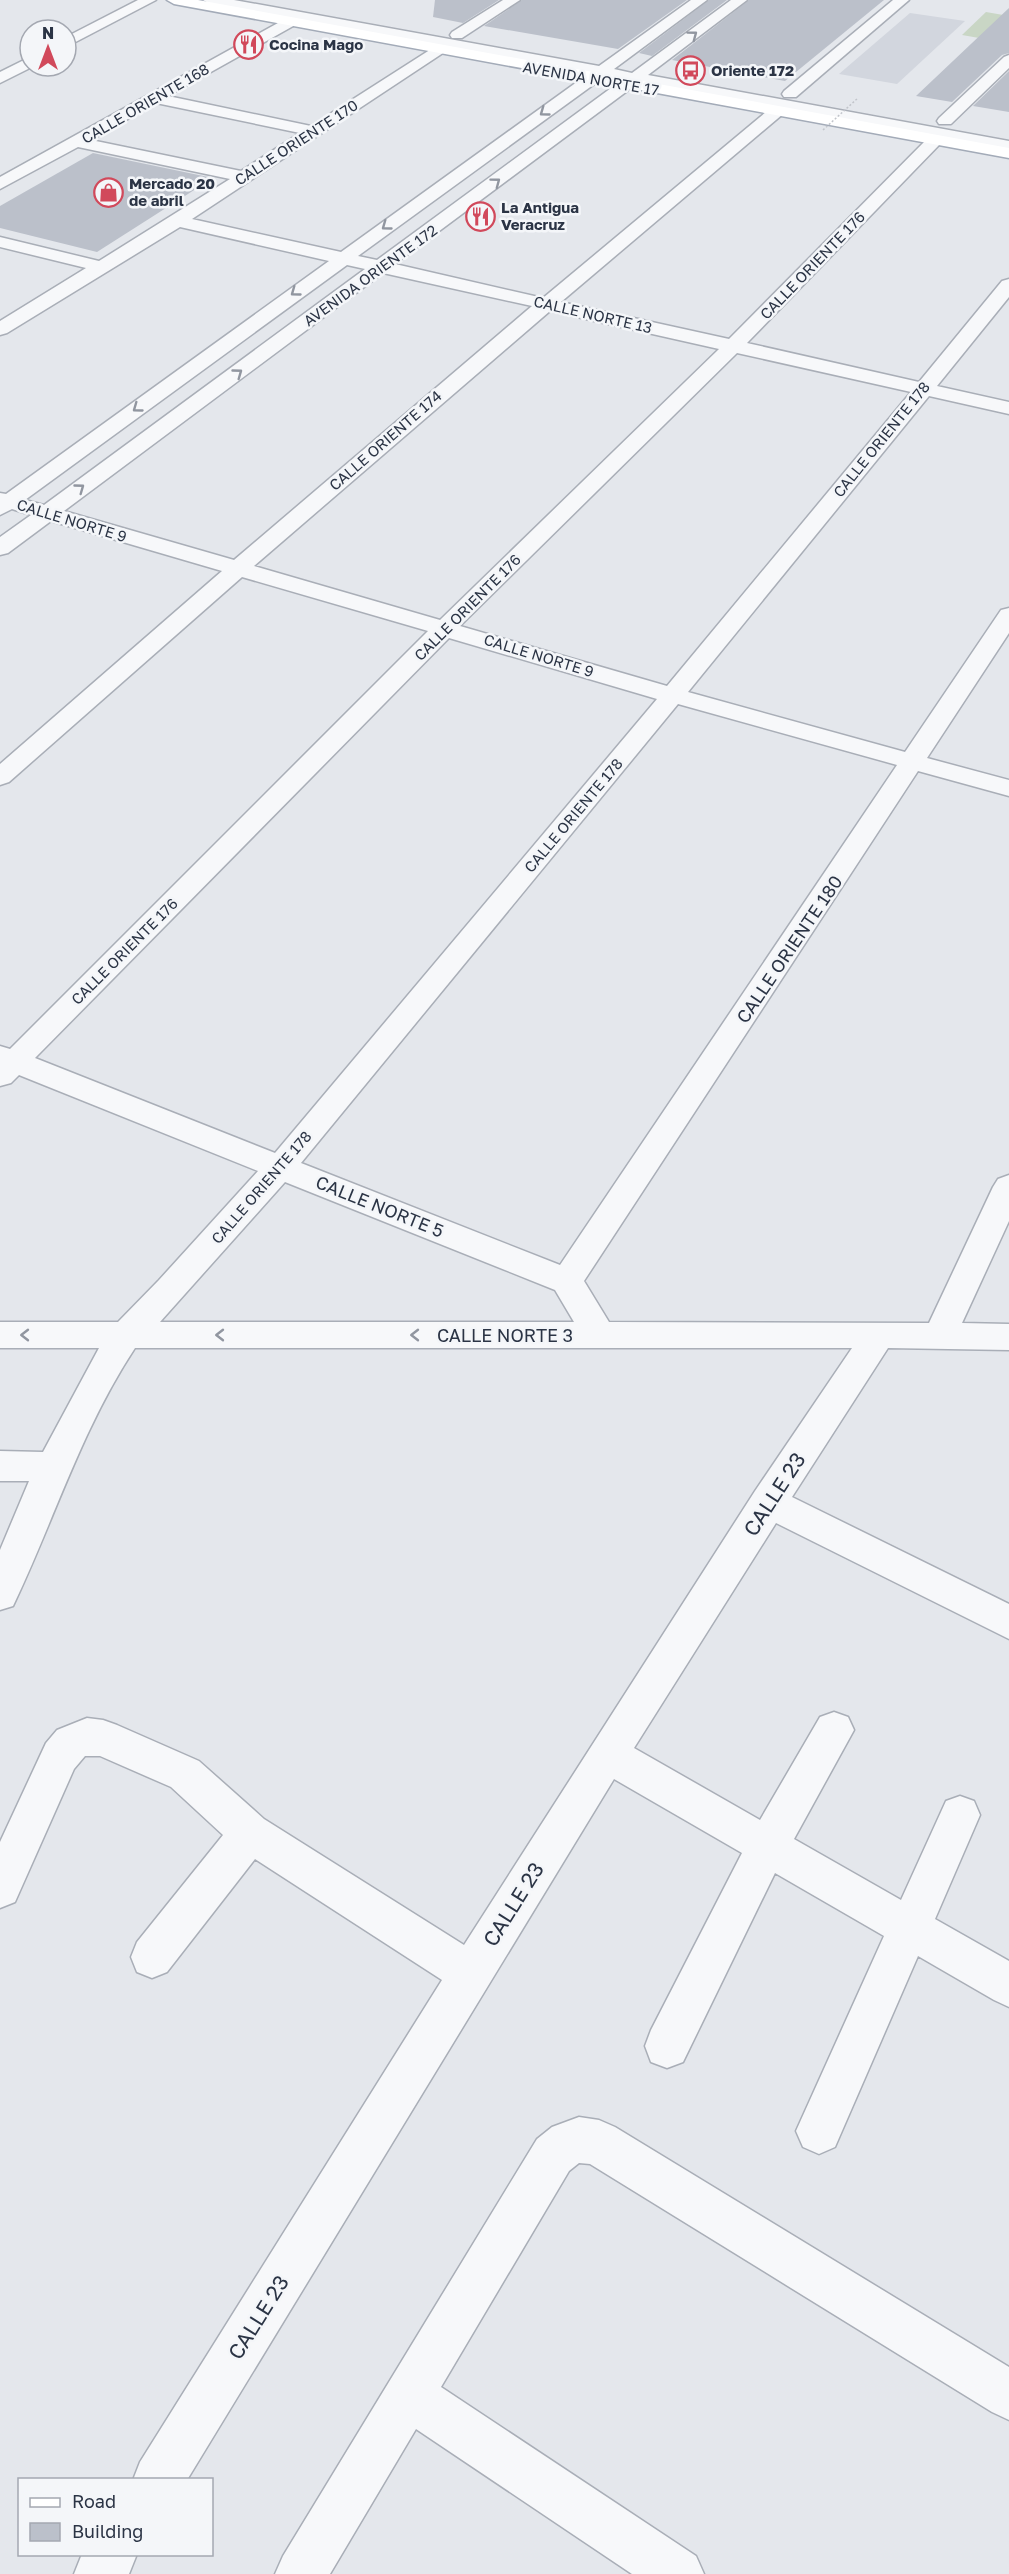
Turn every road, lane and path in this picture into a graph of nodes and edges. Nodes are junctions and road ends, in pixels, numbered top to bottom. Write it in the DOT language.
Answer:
graph roads {
  1 [pos="149,0"];
  2 [pos="174,0"];
  3 [pos="210,0"];
  4 [pos="245,0"];
  5 [pos="264,0"];
  6 [pos="513,0"];
  7 [pos="700,0"];
  8 [pos="740,0"];
  9 [pos="902,0"];
  10 [pos="290,22"];
  11 [pos="457,35"];
  12 [pos="78,37"];
  13 [pos="438,50"];
  14 [pos="1009,60"];
  15 [pos="18,68"];
  16 [pos="602,70"];
  17 [pos="637,76"];
  18 [pos="0,78"];
  19 [pos="790,94"];
  20 [pos="153,98"];
  21 [pos="858,98"];
  22 [pos="777,111"];
  23 [pos="823,130"];
  24 [pos="940,130"];
  25 [pos="312,131"];
  26 [pos="1009,133"];
  27 [pos="1009,139"];
  28 [pos="76,142"];
  29 [pos="1009,146"];
  30 [pos="1009,153"];
  31 [pos="244,177"];
  32 [pos="2,181"];
  33 [pos="177,221"];
  34 [pos="0,242"];
  35 [pos="342,258"];
  36 [pos="382,266"];
  37 [pos="103,267"];
  38 [pos="1009,285"];
  39 [pos="546,303"];
  40 [pos="3,324"];
  41 [pos="733,346"];
  42 [pos="923,388"];
  43 [pos="1009,408"];
  44 [pos="3,503"];
  45 [pos="47,513"];
  46 [pos="0,549"];
  47 [pos="236,568"];
  48 [pos="1009,615"];
  49 [pos="446,627"];
  50 [pos="671,696"];
  51 [pos="915,760"];
  52 [pos="0,777"];
  53 [pos="1009,788"];
  54 [pos="5,1064"];
  55 [pos="281,1166"];
  56 [pos="1009,1187"];
  57 [pos="567,1281"];
  58 [pos="0,1335"];
  59 [pos="126,1335"];
  60 [pos="599,1335"];
  61 [pos="879,1335"];
  62 [pos="939,1336"];
  63 [pos="1009,1337"];
  64 [pos="0,1467"];
  65 [pos="52,1467"];
  66 [pos="768,1502"];
  67 [pos="0,1594"];
  68 [pos="1009,1622"];
  69 [pos="834,1730"];
  70 [pos="607,1754"];
  71 [pos="960,1815"];
  72 [pos="250,1833"];
  73 [pos="766,1848"];
  74 [pos="0,1888"];
  75 [pos="911,1929"];
  76 [pos="152,1957"];
  77 [pos="470,1973"];
  78 [pos="1009,1985"];
  79 [pos="667,2046"];
  80 [pos="819,2131"];
  81 [pos="1009,2395"];
  82 [pos="410,2396"];
  83 [pos="159,2478"];
  84 [pos="111,2556"];
  85 [pos="100,2574"];
  86 [pos="301,2574"];
  87 [pos="678,2574"];
  1 -- 12 [label="street"];
  2 -- 10 [label="main road, AVENIDA NORTE 17"];
  3 -- 16 [label="street"];
  4 -- 16 [label="street"];
  5 -- 11 [label="main road, AVENIDA NORTE 17"];
  6 -- 11 [label="street"];
  7 -- 16 [label="street, AVENIDA ORIENTE 172"];
  17 -- 8 [label="street, AVENIDA ORIENTE 172, one-way"];
  9 -- 19 [label="street"];
  10 -- 13 [label="main road, AVENIDA NORTE 17"];
  10 -- 20 [label="street, CALLE ORIENTE 168"];
  11 -- 16 [label="main road, AVENIDA NORTE 17"];
  13 -- 16 [label="main road, AVENIDA NORTE 17"];
  13 -- 25 [label="street, CALLE ORIENTE 170"];
  14 -- 24 [label="street, CALLE ORIENTE 176"];
  15 -- 18 [label="street"];
  16 -- 17 [label="main road, AVENIDA NORTE 17"];
  16 -- 17 [label="main road, AVENIDA NORTE 17"];
  16 -- 35 [label="street, AVENIDA ORIENTE 172, one-way"];
  17 -- 19 [label="main road, AVENIDA NORTE 17"];
  17 -- 22 [label="main road, AVENIDA NORTE 17"];
  17 -- 27 [label="street"];
  17 -- 29 [label="street"];
  36 -- 17 [label="street, AVENIDA ORIENTE 172, one-way"];
  19 -- 24 [label="main road, AVENIDA NORTE 17"];
  20 -- 25 [label="street"];
  20 -- 28 [label="street, CALLE ORIENTE 168"];
  21 -- 23 [label="path, bridge"];
  22 -- 24 [label="main road, AVENIDA NORTE 17"];
  22 -- 39 [label="street, CALLE ORIENTE 174"];
  24 -- 26 [label="main road, AVENIDA NORTE 17"];
  24 -- 30 [label="main road, AVENIDA NORTE 17"];
  24 -- 41 [label="street, CALLE ORIENTE 176"];
  25 -- 31 [label="street, CALLE ORIENTE 170"];
  28 -- 31 [label="street"];
  28 -- 32 [label="street, CALLE ORIENTE 168"];
  31 -- 33 [label="street, CALLE ORIENTE 170"];
  33 -- 35 [label="street, CALLE NORTE 13"];
  33 -- 37 [label="street, CALLE ORIENTE 170"];
  34 -- 37 [label="street"];
  35 -- 36 [label="street, CALLE NORTE 13"];
  35 -- 44 [label="street, AVENIDA ORIENTE 172, one-way"];
  36 -- 39 [label="street, CALLE NORTE 13"];
  45 -- 36 [label="street, AVENIDA ORIENTE 172, one-way"];
  37 -- 40 [label="street, CALLE ORIENTE 170"];
  38 -- 42 [label="street, CALLE ORIENTE 178"];
  39 -- 41 [label="street, CALLE NORTE 13"];
  39 -- 47 [label="street, CALLE ORIENTE 174"];
  41 -- 42 [label="street, CALLE NORTE 13"];
  41 -- 49 [label="street, CALLE ORIENTE 176"];
  42 -- 43 [label="street, CALLE NORTE 13"];
  42 -- 50 [label="street, CALLE ORIENTE 178"];
  44 -- 45 [label="street, CALLE NORTE 9"];
  45 -- 46 [label="street, AVENIDA ORIENTE 172"];
  45 -- 47 [label="street, CALLE NORTE 9"];
  47 -- 49 [label="street, CALLE NORTE 9"];
  47 -- 52 [label="street, CALLE ORIENTE 174"];
  48 -- 51 [label="street, CALLE ORIENTE 180"];
  49 -- 50 [label="street, CALLE NORTE 9"];
  49 -- 54 [label="street, CALLE ORIENTE 176"];
  50 -- 51 [label="street, CALLE NORTE 9"];
  50 -- 55 [label="street, CALLE ORIENTE 178"];
  51 -- 53 [label="street, CALLE NORTE 9"];
  51 -- 57 [label="street, CALLE ORIENTE 180"];
  54 -- 55 [label="street, CALLE NORTE 5"];
  55 -- 57 [label="street, CALLE NORTE 5"];
  55 -- 59 [label="street, CALLE ORIENTE 178"];
  56 -- 62 [label="street"];
  57 -- 60 [label="street"];
  59 -- 58 [label="street, CALLE NORTE 3, one-way"];
  60 -- 59 [label="street, CALLE NORTE 3, one-way"];
  59 -- 65 [label="street, CALLE ORIENTE 178"];
  60 -- 61 [label="street, CALLE NORTE 3"];
  61 -- 62 [label="street, CALLE NORTE 3"];
  61 -- 66 [label="street, CALLE 23"];
  62 -- 63 [label="street, CALLE NORTE 3"];
  64 -- 65 [label="street"];
  65 -- 67 [label="street, CALLE ORIENTE 178"];
  66 -- 68 [label="street"];
  66 -- 70 [label="street, CALLE 23"];
  69 -- 73 [label="street"];
  70 -- 73 [label="street"];
  70 -- 77 [label="street, CALLE 23"];
  71 -- 75 [label="street"];
  72 -- 74 [label="street"];
  72 -- 76 [label="street"];
  72 -- 77 [label="street"];
  73 -- 75 [label="street"];
  73 -- 79 [label="street"];
  75 -- 78 [label="street"];
  75 -- 80 [label="street"];
  77 -- 83 [label="street, CALLE 23"];
  81 -- 82 [label="street"];
  82 -- 86 [label="street"];
  82 -- 87 [label="street"];
  84 -- 85 [label="street"];
}
